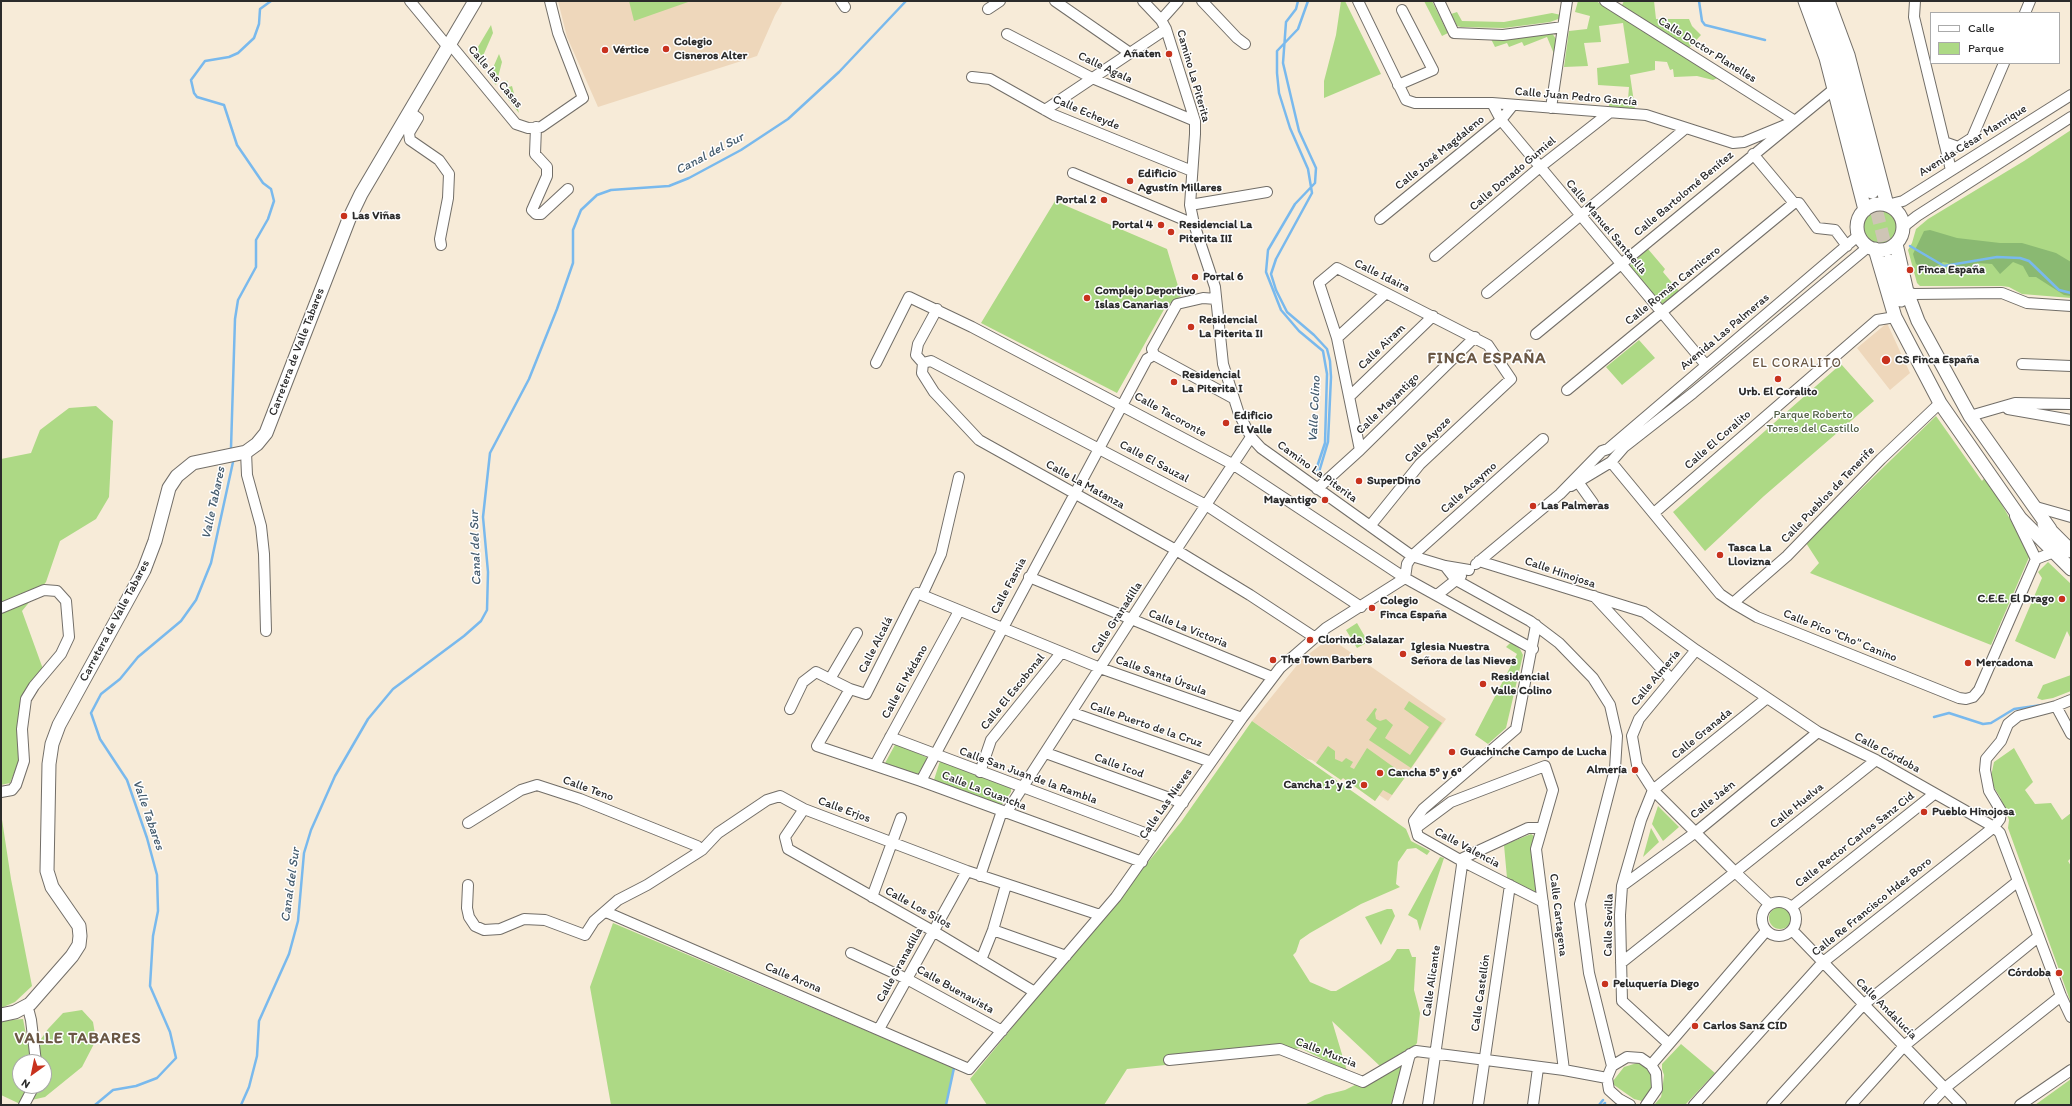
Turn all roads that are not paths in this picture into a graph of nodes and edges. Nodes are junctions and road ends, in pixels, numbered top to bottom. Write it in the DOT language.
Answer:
graph roads {
  1 [pos="410,1"];
  2 [pos="475,1"];
  3 [pos="550,1"];
  4 [pos="1000,1"];
  5 [pos="1055,1"];
  6 [pos="1143,1"];
  7 [pos="1178,1"];
  8 [pos="1202,1"];
  9 [pos="1358,1"];
  10 [pos="1439,1"];
  11 [pos="1568,1"];
  12 [pos="1605,1"];
  13 [pos="1805,1"];
  14 [pos="1816,1"];
  15 [pos="1915,1"];
  16 [pos="2030,1"];
  17 [pos="1830,2"];
  18 [pos="988,9"];
  19 [pos="1402,10"];
  20 [pos="2025,12"];
  21 [pos="1164,24"];
  22 [pos="1563,27"];
  23 [pos="1007,34"];
  24 [pos="1245,44"];
  25 [pos="449,45"];
  26 [pos="1130,53"];
  27 [pos="2004,64"];
  28 [pos="972,77"];
  29 [pos="1092,78"];
  30 [pos="1398,85"];
  31 [pos="1834,89"];
  32 [pos="2071,95"];
  33 [pos="1492,103"];
  34 [pos="1513,105"];
  35 [pos="2054,106"];
  36 [pos="1551,108"];
  37 [pos="1045,110"];
  38 [pos="410,112"];
  39 [pos="1609,113"];
  40 [pos="1501,120"];
  41 [pos="2068,120"];
  42 [pos="1195,121"];
  43 [pos="1795,121"];
  44 [pos="536,127"];
  45 [pos="1686,128"];
  46 [pos="1972,138"];
  47 [pos="1944,142"];
  48 [pos="1980,152"];
  49 [pos="1753,154"];
  50 [pos="1540,167"];
  51 [pos="1951,170"];
  52 [pos="1192,171"];
  53 [pos="1073,174"];
  54 [pos="568,189"];
  55 [pos="1266,192"];
  56 [pos="1872,192"];
  57 [pos="1794,203"];
  58 [pos="1190,205"];
  59 [pos="1887,205"];
  60 [pos="1865,210"];
  61 [pos="1580,216"];
  62 [pos="1380,219"];
  63 [pos="1194,224"];
  64 [pos="1903,227"];
  65 [pos="1859,235"];
  66 [pos="1896,244"];
  67 [pos="441,245"];
  68 [pos="1847,246"];
  69 [pos="1872,248"];
  70 [pos="1435,256"];
  71 [pos="1889,261"];
  72 [pos="1620,264"];
  73 [pos="1907,292"];
  74 [pos="1386,293"];
  75 [pos="1487,293"];
  76 [pos="1216,299"];
  77 [pos="2071,306"];
  78 [pos="937,309"];
  79 [pos="1661,312"];
  80 [pos="1433,316"];
  81 [pos="1895,318"];
  82 [pos="1536,334"];
  83 [pos="1475,337"];
  84 [pos="1337,338"];
  85 [pos="1154,356"];
  86 [pos="923,363"];
  87 [pos="876,364"];
  88 [pos="1705,364"];
  89 [pos="2022,364"];
  90 [pos="2071,366"];
  91 [pos="1511,379"];
  92 [pos="1567,390"];
  93 [pos="1349,397"];
  94 [pos="1233,398"];
  95 [pos="1940,403"];
  96 [pos="1122,404"];
  97 [pos="2071,404"];
  98 [pos="1996,408"];
  99 [pos="1970,416"];
  100 [pos="2071,420"];
  101 [pos="1252,437"];
  102 [pos="1543,439"];
  103 [pos="1099,447"];
  104 [pos="1360,450"];
  105 [pos="246,452"];
  106 [pos="1608,457"];
  107 [pos="1234,465"];
  108 [pos="959,477"];
  109 [pos="2002,477"];
  110 [pos="1578,482"];
  111 [pos="1317,489"];
  112 [pos="1563,491"];
  113 [pos="1074,493"];
  114 [pos="1594,503"];
  115 [pos="1206,505"];
  116 [pos="2010,505"];
  117 [pos="2036,508"];
  118 [pos="1654,513"];
  119 [pos="2068,517"];
  120 [pos="2071,525"];
  121 [pos="1370,526"];
  122 [pos="2050,530"];
  123 [pos="2038,535"];
  124 [pos="2070,546"];
  125 [pos="1176,550"];
  126 [pos="2054,552"];
  127 [pos="1412,556"];
  128 [pos="2036,559"];
  129 [pos="1480,561"];
  130 [pos="1445,566"];
  131 [pos="2071,569"];
  132 [pos="1468,571"];
  133 [pos="1029,577"];
  134 [pos="1405,578"];
  135 [pos="1456,580"];
  136 [pos="1479,592"];
  137 [pos="920,594"];
  138 [pos="1437,595"];
  139 [pos="1594,596"];
  140 [pos="1733,603"];
  141 [pos="1361,607"];
  142 [pos="1,608"];
  143 [pos="959,611"];
  144 [pos="1131,620"];
  145 [pos="1536,625"];
  146 [pos="1001,629"];
  147 [pos="266,632"];
  148 [pos="856,633"];
  149 [pos="1314,638"];
  150 [pos="1554,639"];
  151 [pos="1533,649"];
  152 [pos="1696,650"];
  153 [pos="1062,653"];
  154 [pos="1100,668"];
  155 [pos="1272,677"];
  156 [pos="830,679"];
  157 [pos="1671,679"];
  158 [pos="850,689"];
  159 [pos="1767,698"];
  160 [pos="2071,700"];
  161 [pos="2056,706"];
  162 [pos="790,709"];
  163 [pos="1073,713"];
  164 [pos="1242,718"];
  165 [pos="1818,732"];
  166 [pos="2071,734"];
  167 [pos="890,737"];
  168 [pos="1046,753"];
  169 [pos="934,755"];
  170 [pos="1876,760"];
  171 [pos="1211,762"];
  172 [pos="875,765"];
  173 [pos="980,772"];
  174 [pos="921,781"];
  175 [pos="1024,788"];
  176 [pos="1653,790"];
  177 [pos="1,792"];
  178 [pos="1934,794"];
  179 [pos="1183,803"];
  180 [pos="804,809"];
  181 [pos="1004,812"];
  182 [pos="901,818"];
  183 [pos="468,822"];
  184 [pos="1994,827"];
  185 [pos="1416,828"];
  186 [pos="1542,828"];
  187 [pos="1696,832"];
  188 [pos="1158,838"];
  189 [pos="892,842"];
  190 [pos="702,850"];
  191 [pos="1142,862"];
  192 [pos="1462,862"];
  193 [pos="967,871"];
  194 [pos="1735,872"];
  195 [pos="980,876"];
  196 [pos="2017,882"];
  197 [pos="468,885"];
  198 [pos="1006,885"];
  199 [pos="1510,885"];
  200 [pos="1622,886"];
  201 [pos="872,897"];
  202 [pos="1543,902"];
  203 [pos="1769,904"];
  204 [pos="1793,906"];
  205 [pos="606,912"];
  206 [pos="1100,915"];
  207 [pos="993,930"];
  208 [pos="1766,930"];
  209 [pos="933,931"];
  210 [pos="1793,931"];
  211 [pos="2038,937"];
  212 [pos="851,953"];
  213 [pos="1066,956"];
  214 [pos="981,960"];
  215 [pos="1621,963"];
  216 [pos="1822,963"];
  217 [pos="907,979"];
  218 [pos="1033,991"];
  219 [pos="2061,996"];
  220 [pos="1863,1005"];
  221 [pos="25,1007"];
  222 [pos="1,1015"];
  223 [pos="2071,1017"];
  224 [pos="879,1029"];
  225 [pos="1002,1031"];
  226 [pos="1669,1044"];
  227 [pos="1904,1046"];
  228 [pos="1435,1053"];
  229 [pos="35,1054"];
  230 [pos="1410,1054"];
  231 [pos="1169,1060"];
  232 [pos="1485,1060"];
  233 [pos="1651,1065"];
  234 [pos="1612,1066"];
  235 [pos="1538,1068"];
  236 [pos="969,1069"];
  237 [pos="1564,1070"];
  238 [pos="2071,1070"];
  239 [pos="1607,1078"];
  240 [pos="1944,1088"];
  241 [pos="30,1094"];
  242 [pos="24,1105"];
  243 [pos="1397,1105"];
  244 [pos="1428,1105"];
  245 [pos="1478,1105"];
  246 [pos="1533,1105"];
  247 [pos="1630,1105"];
  248 [pos="1646,1105"];
  249 [pos="1694,1105"];
  250 [pos="1772,1105"];
  251 [pos="1851,1105"];
  252 [pos="1929,1105"];
  253 [pos="1961,1105"];
  254 [pos="2020,1105"];
  1 -- 25 [label="street, Calle las Casas"];
  2 -- 25 [label="main road, Carretera de Valle Tabares"];
  3 -- 44 [label="street"];
  4 -- 18 [label="street"];
  5 -- 26 [label="street"];
  6 -- 21 [label="street, Camino La Piterita"];
  7 -- 21 [label="street"];
  8 -- 24 [label="street"];
  9 -- 30 [label="street, Calle Juan Pedro García"];
  10 -- 22 [label="street"];
  11 -- 22 [label="street"];
  12 -- 43 [label="street, Calle Doctor Planelles"];
  13 -- 31 [label="main road"];
  14 -- 56 [label="main road"];
  15 -- 47 [label="street"];
  16 -- 20 [label="street"];
  17 -- 59 [label="main road"];
  19 -- 30 [label="street"];
  21 -- 26 [label="street"];
  21 -- 42 [label="street, Camino La Piterita"];
  22 -- 36 [label="street"];
  23 -- 29 [label="street, Calle Agala"];
  25 -- 38 [label="main road, Carretera de Valle Tabares"];
  25 -- 44 [label="street, Calle las Casas"];
  26 -- 29 [label="street"];
  27 -- 46 [label="street"];
  28 -- 37 [label="street, Calle Echeyde"];
  29 -- 37 [label="street"];
  29 -- 42 [label="street, Calle Agala"];
  30 -- 33 [label="street, Calle Juan Pedro García"];
  31 -- 43 [label="street, Calle Juan Pedro García"];
  31 -- 60 [label="main road"];
  32 -- 35 [label="street, Avenida César Manrique"];
  33 -- 34 [label="street, Calle Juan Pedro García"];
  33 -- 40 [label="street, Calle Manuel Santaella"];
  34 -- 36 [label="street, Calle Juan Pedro García"];
  34 -- 40 [label="street, Calle José Magdaleno"];
  35 -- 41 [label="street"];
  35 -- 48 [label="street, Avenida César Manrique"];
  36 -- 39 [label="street, Calle Juan Pedro García"];
  37 -- 52 [label="street, Calle Echeyde"];
  38 -- 67 [label="street"];
  38 -- 105 [label="main road, Carretera de Valle Tabares"];
  39 -- 45 [label="street, Calle Juan Pedro García"];
  39 -- 50 [label="street, Calle Donado Gumiel"];
  40 -- 50 [label="street, Calle Manuel Santaella"];
  40 -- 62 [label="street, Calle José Magdaleno"];
  41 -- 64 [label="street"];
  42 -- 52 [label="street, Camino La Piterita"];
  43 -- 45 [label="street, Calle Juan Pedro García"];
  43 -- 49 [label="street, Calle Bartolomé Benítez"];
  44 -- 54 [label="street"];
  45 -- 61 [label="street"];
  46 -- 47 [label="street"];
  46 -- 48 [label="street"];
  47 -- 51 [label="street"];
  48 -- 51 [label="street, Avenida César Manrique"];
  49 -- 57 [label="street"];
  49 -- 72 [label="street, Calle Bartolomé Benítez"];
  50 -- 61 [label="street, Calle Manuel Santaella"];
  50 -- 70 [label="street, Calle Donado Gumiel"];
  51 -- 59 [label="street, Avenida César Manrique"];
  52 -- 58 [label="street, Camino La Piterita"];
  53 -- 63 [label="street"];
  55 -- 58 [label="street"];
  57 -- 68 [label="street"];
  57 -- 79 [label="street, Calle Román Carnicero"];
  58 -- 63 [label="street, Camino La Piterita"];
  59 -- 60 [label="main road"];
  59 -- 64 [label="main road"];
  60 -- 65 [label="main road"];
  61 -- 72 [label="street, Calle Manuel Santaella"];
  61 -- 75 [label="street"];
  63 -- 76 [label="street, Camino La Piterita"];
  64 -- 66 [label="main road"];
  65 -- 68 [label="street, Avenida Las Palmeras"];
  65 -- 69 [label="main road"];
  66 -- 69 [label="main road"];
  66 -- 73 [label="main road"];
  68 -- 88 [label="street, Avenida Las Palmeras"];
  69 -- 81 [label="main road"];
  69 -- 106 [label="street, Avenida Las Palmeras"];
  71 -- 109 [label="main road"];
  72 -- 79 [label="street, Calle Manuel Santaella"];
  72 -- 82 [label="street, Calle Bartolomé Benítez"];
  73 -- 77 [label="street"];
  73 -- 99 [label="main road"];
  74 -- 80 [label="street, Calle Idaira"];
  74 -- 84 [label="street"];
  74 -- 84 [label="street, Calle Idaira"];
  76 -- 85 [label="street"];
  76 -- 94 [label="street, Camino La Piterita"];
  78 -- 86 [label="street, Calle La Matanza"];
  78 -- 87 [label="street, Calle Tacoronte"];
  78 -- 96 [label="street, Calle Tacoronte"];
  79 -- 88 [label="street, Calle Manuel Santaella"];
  79 -- 92 [label="street, Calle Román Carnicero"];
  80 -- 83 [label="street, Calle Idaira"];
  80 -- 93 [label="street, Calle Airam"];
  81 -- 95 [label="main road"];
  81 -- 118 [label="street, Calle El Coralito"];
  83 -- 91 [label="street, Calle Idaira"];
  83 -- 104 [label="street, Calle Mayantigo"];
  84 -- 93 [label="street, Calle Idaira"];
  85 -- 94 [label="street"];
  85 -- 96 [label="street, Calle Fasnia"];
  86 -- 103 [label="street, Calle El Sauzal"];
  86 -- 113 [label="street, Calle La Matanza"];
  88 -- 106 [label="street, Avenida Las Palmeras"];
  89 -- 90 [label="street"];
  91 -- 121 [label="street, Calle Ayoze"];
  93 -- 104 [label="street, Calle Idaira"];
  94 -- 101 [label="street, Camino La Piterita"];
  95 -- 116 [label="main road"];
  95 -- 140 [label="street, Calle Pueblos de Tenerife"];
  96 -- 103 [label="street, Calle Fasnia"];
  96 -- 107 [label="street, Calle Tacoronte"];
  97 -- 98 [label="street"];
  98 -- 99 [label="street"];
  98 -- 100 [label="street"];
  99 -- 117 [label="main road"];
  101 -- 107 [label="street, Calle Granadilla"];
  101 -- 111 [label="street, Camino La Piterita"];
  102 -- 127 [label="street, Calle Acaymo"];
  103 -- 113 [label="street, Calle Fasnia"];
  103 -- 115 [label="street, Calle El Sauzal"];
  104 -- 111 [label="street, Calle Mayantigo"];
  105 -- 147 [label="street"];
  105 -- 221 [label="main road, Carretera de Valle Tabares"];
  106 -- 110 [label="street, Avenida Las Palmeras"];
  106 -- 112 [label="street, Avenida Las Palmeras"];
  106 -- 118 [label="street, Calle Pico \"Cho\" Canino"];
  107 -- 115 [label="street, Calle Granadilla"];
  107 -- 134 [label="street, Calle Tacoronte"];
  108 -- 137 [label="street, Calle Alcalá"];
  109 -- 122 [label="main road"];
  109 -- 123 [label="main road"];
  110 -- 112 [label="street, Avenida Las Palmeras"];
  110 -- 114 [label="street"];
  111 -- 121 [label="street, Camino La Piterita"];
  112 -- 129 [label="street, Avenida Las Palmeras"];
  113 -- 125 [label="street, Calle La Matanza"];
  113 -- 133 [label="street, Calle Fasnia"];
  115 -- 125 [label="street, Calle Granadilla"];
  115 -- 141 [label="street, Calle El Sauzal"];
  116 -- 123 [label="main road"];
  116 -- 128 [label="street"];
  117 -- 119 [label="street"];
  117 -- 122 [label="main road"];
  118 -- 140 [label="street, Calle Pico \"Cho\" Canino"];
  119 -- 120 [label="street"];
  121 -- 127 [label="street, Camino La Piterita"];
  122 -- 124 [label="main road"];
  123 -- 126 [label="main road"];
  125 -- 144 [label="street, Calle Granadilla"];
  125 -- 149 [label="street, Calle La Matanza"];
  126 -- 128 [label="street"];
  126 -- 131 [label="main road"];
  127 -- 130 [label="street, Camino La Piterita"];
  127 -- 134 [label="street"];
  128 -- 140 [label="street, Calle Pico \"Cho\" Canino"];
  129 -- 132 [label="street, Avenida Las Palmeras"];
  129 -- 139 [label="street, Calle Hinojosa"];
  130 -- 132 [label="street, Camino La Piterita"];
  130 -- 135 [label="street"];
  132 -- 135 [label="street, Avenida Las Palmeras"];
  132 -- 136 [label="street"];
  133 -- 144 [label="street, Calle La Victoria"];
  133 -- 146 [label="street, Calle Fasnia"];
  134 -- 138 [label="street, Calle Tacoronte"];
  134 -- 141 [label="street, Calle Las Nieves"];
  135 -- 136 [label="street"];
  135 -- 138 [label="street, Avenida Las Palmeras"];
  136 -- 145 [label="street"];
  137 -- 143 [label="street, Calle Santa Úrsula"];
  137 -- 158 [label="street, Calle Alcalá"];
  138 -- 151 [label="street, Calle Tacoronte"];
  139 -- 152 [label="street, Calle Córdoba"];
  139 -- 157 [label="street, Calle Hinojosa"];
  141 -- 149 [label="street, Calle Las Nieves"];
  142 -- 177 [label="street"];
  143 -- 146 [label="street, Calle Santa Úrsula"];
  143 -- 167 [label="street, Calle El Médano"];
  144 -- 154 [label="street, Calle Granadilla"];
  144 -- 155 [label="street, Calle La Victoria"];
  145 -- 150 [label="street"];
  145 -- 151 [label="street"];
  146 -- 153 [label="street, Calle Santa Úrsula"];
  146 -- 169 [label="street, Calle Fasnia"];
  148 -- 156 [label="street"];
  149 -- 155 [label="street, Calle Las Nieves"];
  150 -- 151 [label="street"];
  150 -- 234 [label="street"];
  151 -- 185 [label="street"];
  152 -- 157 [label="street, Calle Almería"];
  152 -- 159 [label="street, Calle Córdoba"];
  153 -- 154 [label="street, Calle Santa Úrsula"];
  153 -- 173 [label="street, Calle El Escobonal"];
  154 -- 163 [label="street, Calle Granadilla"];
  154 -- 164 [label="street, Calle Santa Úrsula"];
  155 -- 164 [label="street, Calle Las Nieves"];
  156 -- 158 [label="street, Calle Alcalá"];
  156 -- 162 [label="street, Calle Alcalá"];
  157 -- 176 [label="street, Calle Almería"];
  158 -- 172 [label="street, Calle La Guancha"];
  159 -- 165 [label="street, Calle Córdoba"];
  159 -- 176 [label="street, Calle Granada"];
  160 -- 161 [label="street"];
  161 -- 166 [label="street"];
  161 -- 184 [label="street"];
  163 -- 168 [label="street, Calle Granadilla"];
  163 -- 171 [label="street, Calle Puerto de la Cruz"];
  164 -- 171 [label="street, Calle Las Nieves"];
  165 -- 170 [label="street, Calle Córdoba"];
  165 -- 187 [label="street, Calle Jaén"];
  167 -- 169 [label="street, Calle San Juan de la Rambla"];
  167 -- 172 [label="street, Calle El Médano"];
  168 -- 175 [label="street, Calle Granadilla"];
  168 -- 179 [label="street, Calle Icod"];
  169 -- 173 [label="street, Calle San Juan de la Rambla"];
  169 -- 174 [label="street, Calle Fasnia"];
  170 -- 178 [label="street, Calle Córdoba"];
  170 -- 194 [label="street, Calle Huelva"];
  171 -- 179 [label="street, Calle Las Nieves"];
  172 -- 174 [label="street, Calle La Guancha"];
  173 -- 175 [label="street, Calle San Juan de la Rambla"];
  174 -- 181 [label="street, Calle La Guancha"];
  175 -- 181 [label="street, Calle Granadilla"];
  175 -- 188 [label="street, Calle San Juan de la Rambla"];
  176 -- 187 [label="street"];
  176 -- 200 [label="street, Calle Sevilla"];
  178 -- 184 [label="street, Calle Córdoba"];
  178 -- 204 [label="street, Calle Rector Carlos Sanz Cid"];
  179 -- 188 [label="street, Calle Las Nieves"];
  180 -- 189 [label="street, Calle Erjos"];
  180 -- 190 [label="street, Calle Erjos"];
  180 -- 201 [label="street, Calle Los Silos"];
  181 -- 191 [label="street, Calle La Guancha"];
  181 -- 195 [label="street, Calle Granadilla"];
  182 -- 189 [label="street"];
  183 -- 190 [label="street, Calle Teno"];
  184 -- 196 [label="street"];
  184 -- 216 [label="street, Calle Re Francisco Hdez Boro"];
  185 -- 186 [label="street, Calle Cartagena"];
  185 -- 192 [label="street, Calle Valencia"];
  186 -- 192 [label="street"];
  186 -- 202 [label="street, Calle Cartagena"];
  187 -- 194 [label="street"];
  187 -- 200 [label="street, Calle Jaén"];
  188 -- 191 [label="street, Calle Las Nieves"];
  189 -- 193 [label="street, Calle Erjos"];
  189 -- 201 [label="street"];
  190 -- 205 [label="street, Calle Erjos"];
  191 -- 206 [label="street, Calle Las Nieves"];
  192 -- 199 [label="street, Calle Valencia"];
  192 -- 228 [label="street, Calle Alicante"];
  193 -- 195 [label="street, Calle Erjos"];
  193 -- 209 [label="street, Calle Granadilla"];
  194 -- 203 [label="street"];
  194 -- 215 [label="street"];
  195 -- 198 [label="street, Calle Erjos"];
  196 -- 211 [label="street"];
  196 -- 220 [label="street"];
  197 -- 205 [label="street, Calle Erjos"];
  198 -- 206 [label="street, Calle Erjos"];
  198 -- 207 [label="street"];
  199 -- 202 [label="street, Calle Valencia"];
  199 -- 232 [label="street, Calle Castellón"];
  200 -- 215 [label="street, Calle Sevilla"];
  201 -- 209 [label="street, Calle Los Silos"];
  202 -- 237 [label="street, Calle Cartagena"];
  203 -- 204 [label="street"];
  203 -- 208 [label="street"];
  204 -- 210 [label="street"];
  205 -- 224 [label="street, Calle Arona"];
  206 -- 213 [label="street, Calle Las Nieves"];
  207 -- 213 [label="street"];
  207 -- 214 [label="street"];
  208 -- 210 [label="street"];
  208 -- 226 [label="street"];
  209 -- 214 [label="street, Calle Los Silos"];
  209 -- 217 [label="street, Calle Granadilla"];
  210 -- 216 [label="street, Calle Andalucía"];
  211 -- 219 [label="street"];
  211 -- 227 [label="street"];
  212 -- 217 [label="street, Calle Buenavista"];
  213 -- 218 [label="street, Calle Las Nieves"];
  214 -- 218 [label="street, Calle Los Silos"];
  215 -- 226 [label="street, Calle Sevilla"];
  216 -- 220 [label="street, Calle Andalucía"];
  216 -- 249 [label="street, Calle Re Francisco Hdez Boro"];
  217 -- 224 [label="street, Calle Granadilla"];
  217 -- 225 [label="street, Calle Buenavista"];
  218 -- 225 [label="street, Calle Las Nieves"];
  219 -- 223 [label="street"];
  219 -- 240 [label="street"];
  220 -- 227 [label="street, Calle Andalucía"];
  220 -- 250 [label="street"];
  221 -- 222 [label="main road"];
  221 -- 229 [label="street"];
  224 -- 236 [label="street, Calle Arona"];
  225 -- 236 [label="street, Calle Las Nieves"];
  226 -- 233 [label="street"];
  227 -- 240 [label="street, Calle Andalucía"];
  227 -- 251 [label="street"];
  228 -- 230 [label="street, Calle Murcia"];
  228 -- 232 [label="street, Calle Murcia"];
  228 -- 244 [label="street, Calle Alicante"];
  230 -- 231 [label="street, Calle Murcia"];
  230 -- 243 [label="street"];
  232 -- 235 [label="street, Calle Murcia"];
  232 -- 245 [label="street, Calle Castellón"];
  233 -- 234 [label="street"];
  233 -- 248 [label="street"];
  234 -- 239 [label="street"];
  235 -- 237 [label="street, Calle Murcia"];
  235 -- 246 [label="street"];
  237 -- 239 [label="street, Calle Murcia"];
  238 -- 254 [label="street"];
  239 -- 247 [label="street"];
  240 -- 252 [label="street"];
  240 -- 253 [label="street, Calle Andalucía"];
  241 -- 242 [label="street"];
}
